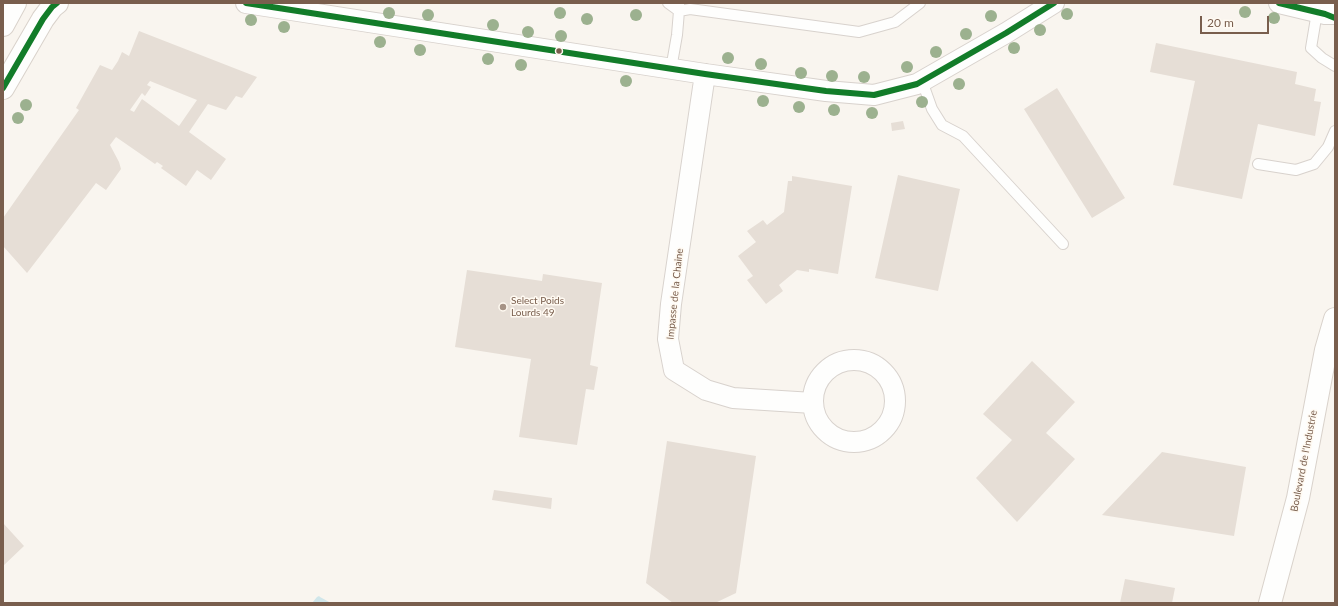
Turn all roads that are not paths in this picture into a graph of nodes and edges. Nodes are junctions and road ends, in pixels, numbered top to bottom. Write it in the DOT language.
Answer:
graph roads {
  1 [pos="15,3"];
  2 [pos="57,3"];
  3 [pos="246,3"];
  4 [pos="668,3"];
  5 [pos="920,3"];
  6 [pos="1054,3"];
  7 [pos="1279,3"];
  8 [pos="679,7"];
  9 [pos="1328,14"];
  10 [pos="3,26"];
  11 [pos="1335,66"];
  12 [pos="671,69"];
  13 [pos="705,74"];
  14 [pos="922,81"];
  15 [pos="3,88"];
  16 [pos="1335,131"];
  17 [pos="1258,164"];
  18 [pos="1063,244"];
  19 [pos="1335,319"];
  20 [pos="813,403"];
  21 [pos="1270,603"];
  1 -- 10 [label="street"];
  2 -- 15 [label="street"];
  3 -- 12 [label="street"];
  4 -- 8 [label="lane"];
  5 -- 8 [label="lane"];
  6 -- 14 [label="street"];
  7 -- 9 [label="street"];
  8 -- 12 [label="lane"];
  9 -- 11 [label="lane"];
  12 -- 13 [label="street"];
  13 -- 14 [label="street"];
  13 -- 20 [label="street, Impasse de la Chaine"];
  14 -- 18 [label="lane"];
  16 -- 17 [label="lane"];
  19 -- 21 [label="street, Boulevard de l'Industrie"];
  20 -- 20 [label="street"];
}
